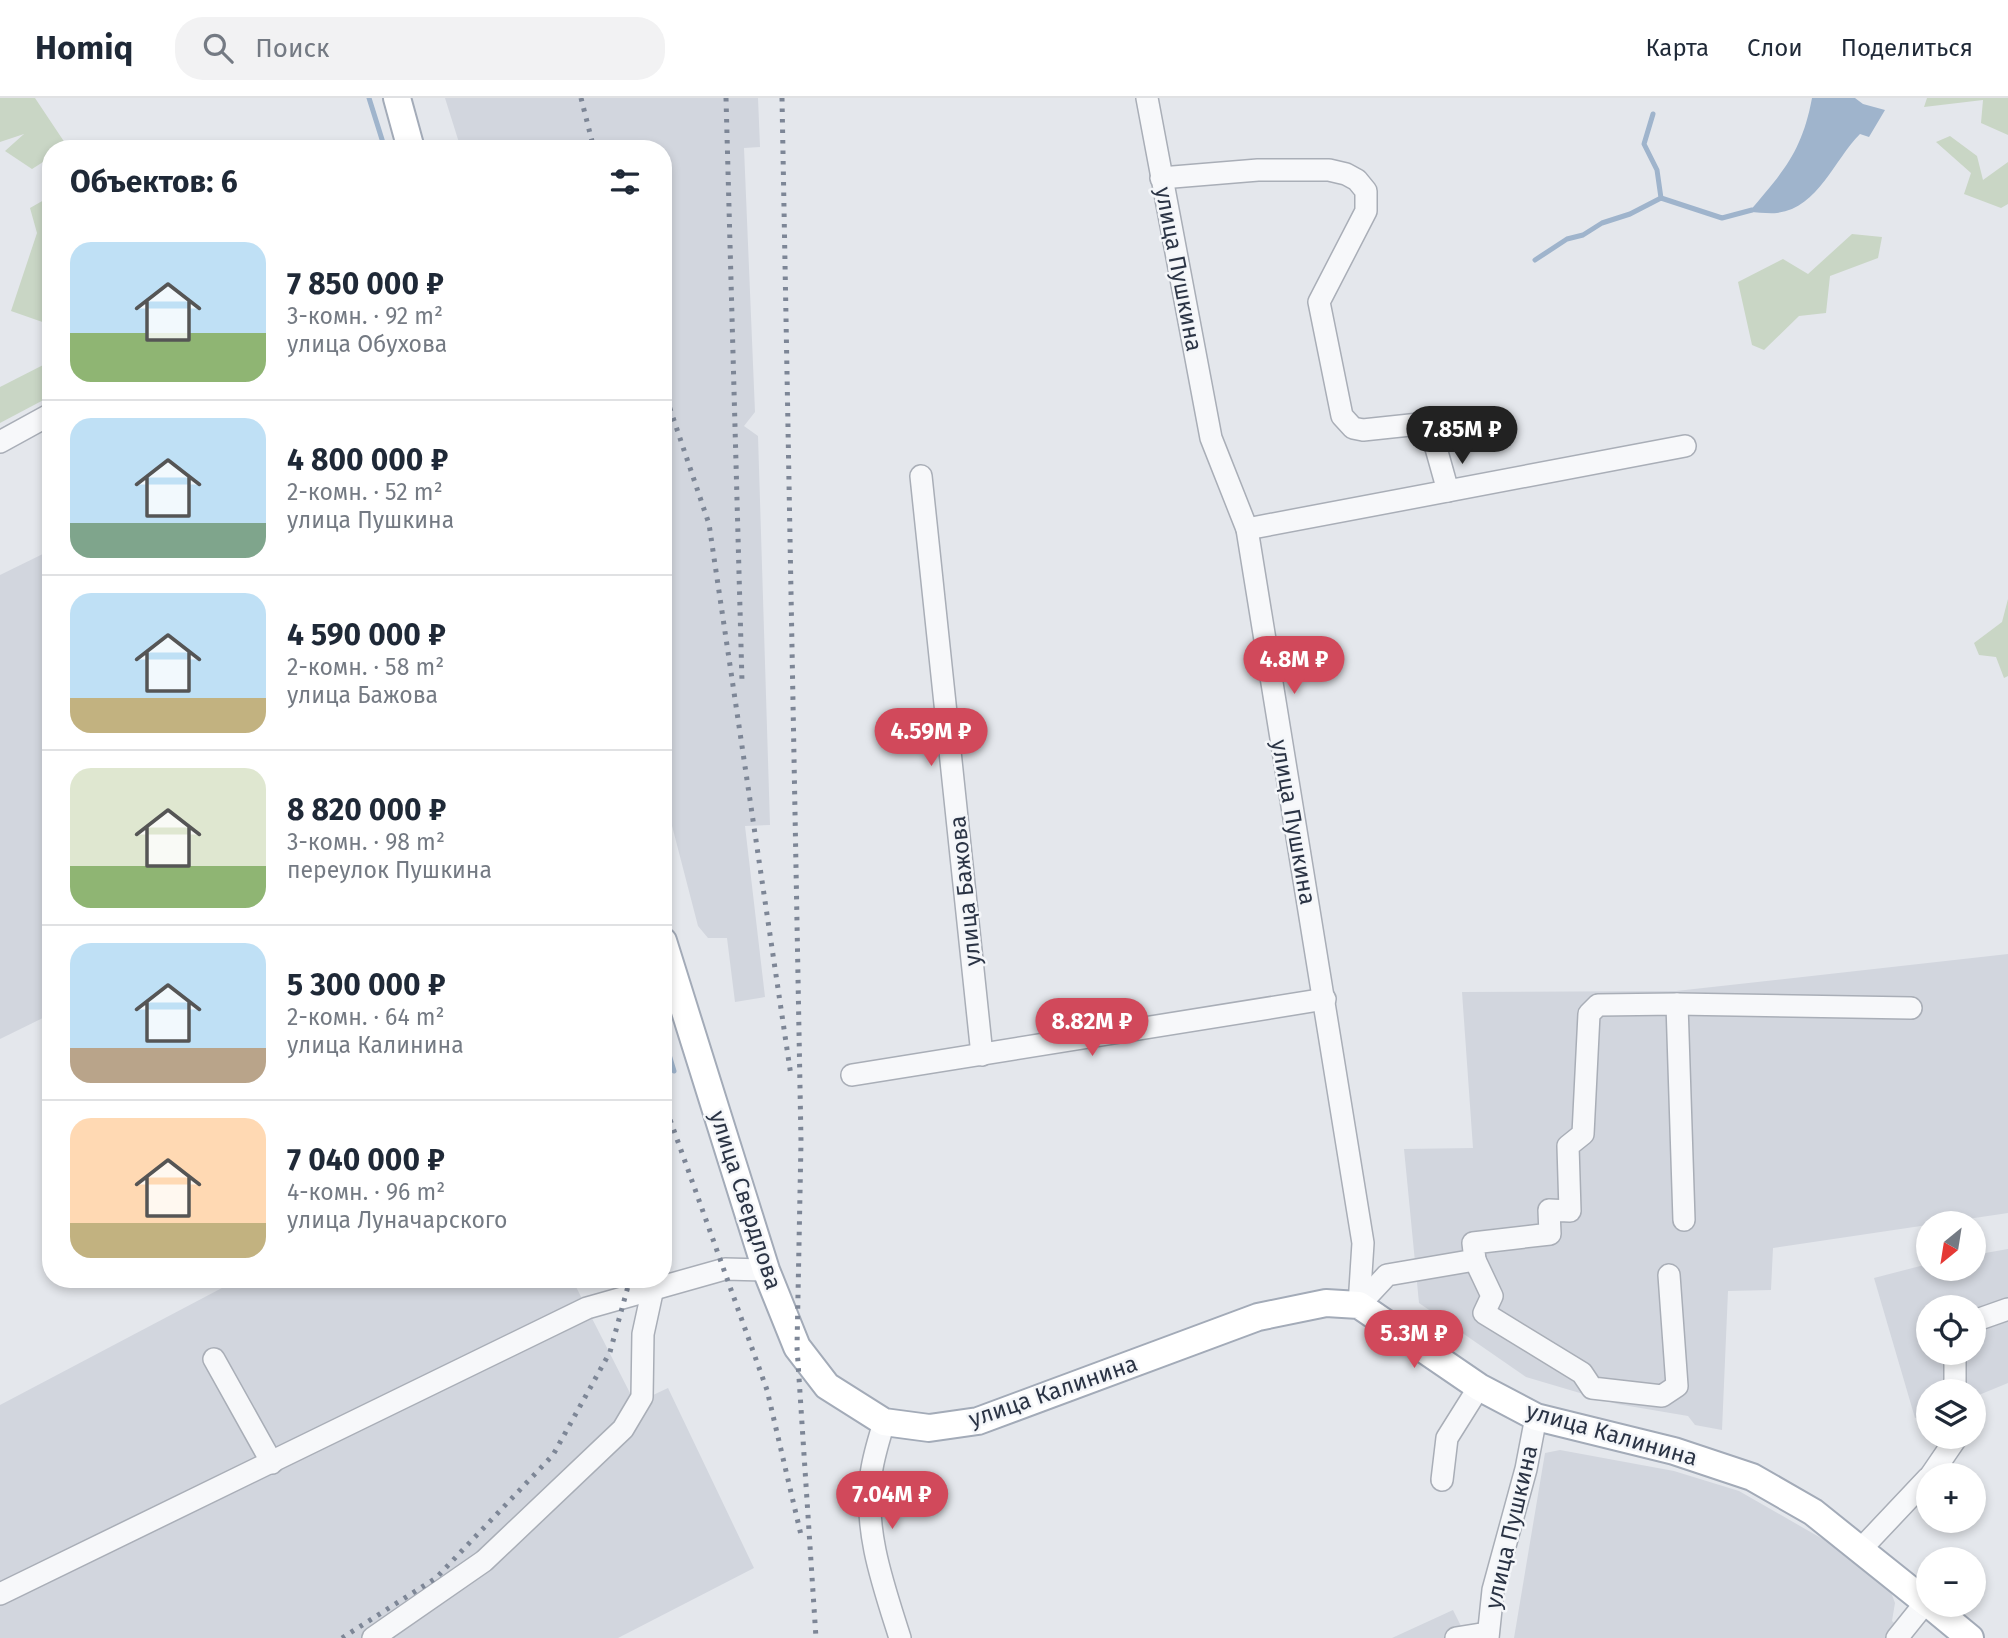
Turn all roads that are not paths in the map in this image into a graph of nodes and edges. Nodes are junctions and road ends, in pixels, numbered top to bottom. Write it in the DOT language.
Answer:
graph roads {
  1 [pos="397,98"];
  2 [pos="1147,98"];
  3 [pos="409,140"];
  4 [pos="1161,178"];
  5 [pos="42,419"];
  6 [pos="0,442"];
  7 [pos="1685,446"];
  8 [pos="921,476"];
  9 [pos="1448,491"];
  10 [pos="1247,529"];
  11 [pos="672,970"];
  12 [pos="1325,999"];
  13 [pos="1677,1003"];
  14 [pos="1911,1008"];
  15 [pos="982,1055"];
  16 [pos="852,1075"];
  17 [pos="1684,1220"];
  18 [pos="1475,1260"];
  19 [pos="766,1270"];
  20 [pos="1668,1275"];
  21 [pos="672,1283"];
  22 [pos="653,1288"];
  23 [pos="1359,1305"];
  24 [pos="2008,1309"];
  25 [pos="1986,1317"];
  26 [pos="214,1359"];
  27 [pos="1479,1388"];
  28 [pos="1536,1416"];
  29 [pos="884,1422"];
  30 [pos="272,1463"];
  31 [pos="1442,1480"];
  32 [pos="1916,1492"];
  33 [pos="1861,1549"];
  34 [pos="1916,1593"];
  35 [pos="0,1594"];
  36 [pos="1916,1617"];
  37 [pos="1945,1617"];
  38 [pos="1488,1636"];
  39 [pos="373,1638"];
  40 [pos="900,1638"];
  41 [pos="1456,1638"];
  42 [pos="1897,1638"];
  43 [pos="1970,1638"];
  1 -- 3 [label="main road"];
  2 -- 4 [label="street, улица Пушкина"];
  4 -- 9 [label="street"];
  4 -- 10 [label="street, улица Пушкина"];
  5 -- 6 [label="street"];
  7 -- 9 [label="street"];
  8 -- 15 [label="street, улица Бажова"];
  9 -- 10 [label="street"];
  10 -- 12 [label="street, улица Пушкина"];
  11 -- 19 [label="main road, улица Свердлова"];
  12 -- 15 [label="street"];
  12 -- 23 [label="street, улица Пушкина"];
  13 -- 14 [label="street"];
  13 -- 17 [label="street"];
  13 -- 18 [label="street"];
  15 -- 16 [label="street"];
  18 -- 20 [label="street"];
  18 -- 23 [label="street"];
  19 -- 21 [label="street"];
  19 -- 29 [label="main road, улица Свердлова"];
  22 -- 30 [label="street"];
  22 -- 39 [label="street"];
  23 -- 27 [label="main road, улица Калинина"];
  23 -- 29 [label="main road, улица Калинина"];
  24 -- 25 [label="street"];
  26 -- 30 [label="street"];
  27 -- 28 [label="main road, улица Калинина"];
  27 -- 31 [label="street"];
  28 -- 33 [label="main road, улица Калинина"];
  28 -- 38 [label="street, улица Пушкина"];
  29 -- 40 [label="street"];
  30 -- 35 [label="street"];
  32 -- 33 [label="street"];
  33 -- 34 [label="main road, улица Калинина"];
  36 -- 42 [label="street"];
  37 -- 43 [label="main road, улица Калинина"];
  38 -- 41 [label="street"];
}
